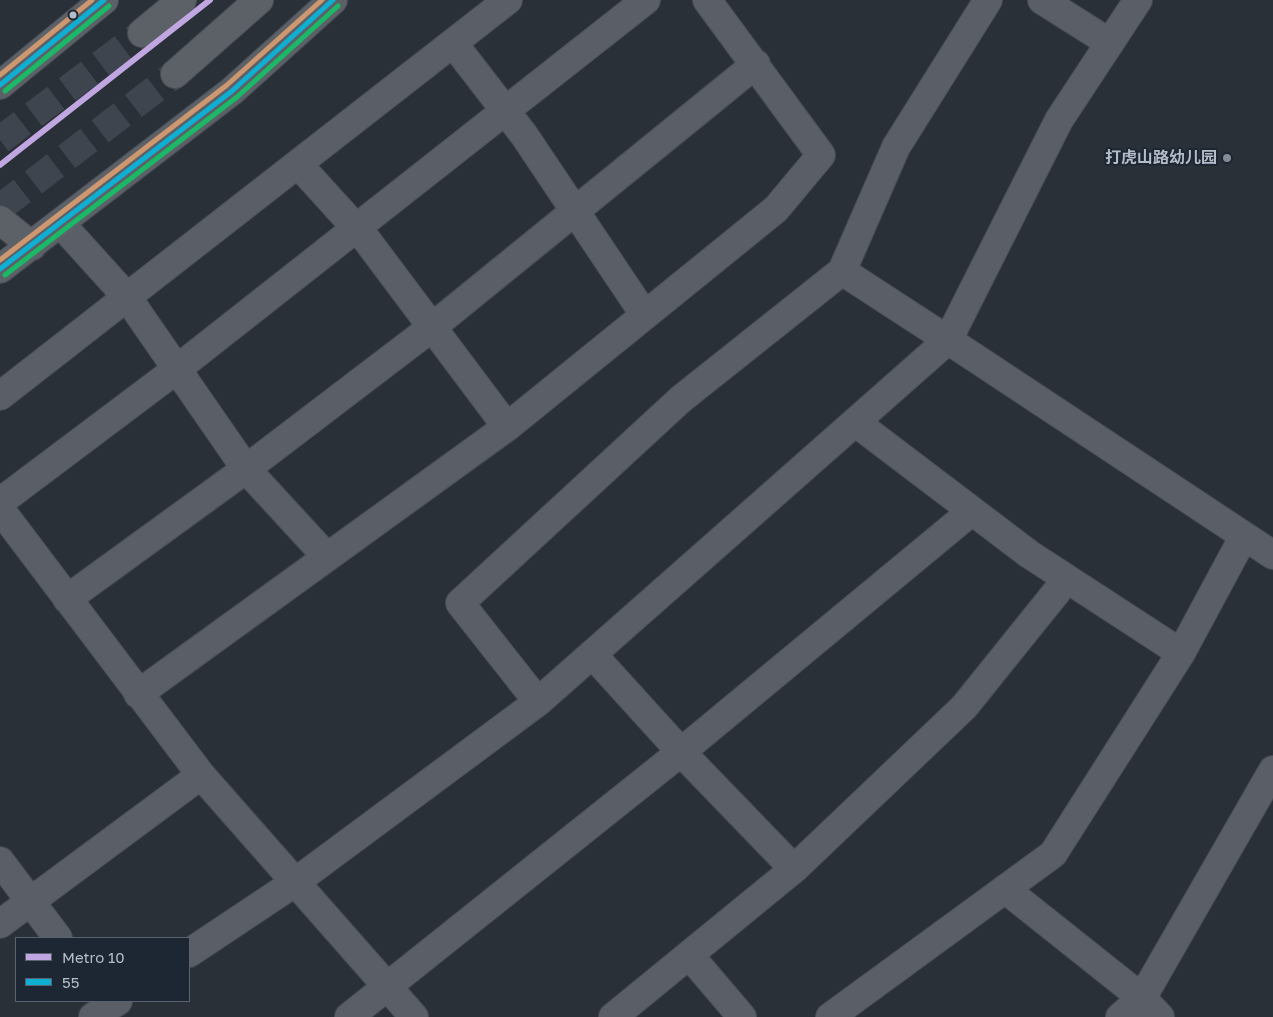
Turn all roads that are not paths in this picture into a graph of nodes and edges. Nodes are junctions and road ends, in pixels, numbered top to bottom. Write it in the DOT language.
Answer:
graph roads {
  1 [pos="104,0"];
  2 [pos="182,0"];
  3 [pos="259,0"];
  4 [pos="334,0"];
  5 [pos="508,0"];
  6 [pos="646,0"];
  7 [pos="707,0"];
  8 [pos="988,0"];
  9 [pos="1042,0"];
  10 [pos="1138,0"];
  11 [pos="142,33"];
  12 [pos="1110,42"];
  13 [pos="453,43"];
  14 [pos="756,64"];
  15 [pos="175,74"];
  16 [pos="0,86"];
  17 [pos="506,112"];
  18 [pos="298,164"];
  19 [pos="576,212"];
  20 [pos="0,220"];
  21 [pos="61,224"];
  22 [pos="356,228"];
  23 [pos="32,246"];
  24 [pos="0,269"];
  25 [pos="842,271"];
  26 [pos="127,297"];
  27 [pos="644,314"];
  28 [pos="431,328"];
  29 [pos="948,340"];
  30 [pos="177,369"];
  31 [pos="0,396"];
  32 [pos="855,422"];
  33 [pos="507,427"];
  34 [pos="246,469"];
  35 [pos="0,502"];
  36 [pos="0,509"];
  37 [pos="972,511"];
  38 [pos="1244,536"];
  39 [pos="1273,555"];
  40 [pos="327,557"];
  41 [pos="1067,579"];
  42 [pos="67,599"];
  43 [pos="1181,653"];
  44 [pos="592,654"];
  45 [pos="138,694"];
  46 [pos="538,702"];
  47 [pos="681,752"];
  48 [pos="1273,770"];
  49 [pos="200,775"];
  50 [pos="0,860"];
  51 [pos="794,869"];
  52 [pos="294,883"];
  53 [pos="1005,889"];
  54 [pos="29,901"];
  55 [pos="0,924"];
  56 [pos="57,937"];
  57 [pos="190,952"];
  58 [pos="690,956"];
  59 [pos="388,988"];
  60 [pos="1151,1008"];
  61 [pos="349,1017"];
  62 [pos="414,1017"];
  63 [pos="613,1017"];
  64 [pos="742,1017"];
  65 [pos="830,1017"];
  66 [pos="1120,1017"];
  1 -- 16 [label="main road"];
  2 -- 11 [label="main road"];
  3 -- 15 [label="main road"];
  4 -- 21 [label="main road"];
  5 -- 13 [label="lane"];
  6 -- 17 [label="lane"];
  7 -- 14 [label="lane"];
  8 -- 25 [label="lane"];
  9 -- 12 [label="lane"];
  10 -- 12 [label="lane"];
  12 -- 29 [label="lane"];
  13 -- 17 [label="lane"];
  13 -- 18 [label="lane"];
  14 -- 19 [label="lane"];
  14 -- 27 [label="lane"];
  17 -- 19 [label="lane"];
  17 -- 22 [label="lane"];
  18 -- 22 [label="lane"];
  18 -- 26 [label="lane"];
  19 -- 27 [label="lane"];
  19 -- 28 [label="lane"];
  20 -- 23 [label="main road"];
  21 -- 23 [label="main road"];
  21 -- 26 [label="lane"];
  22 -- 28 [label="lane"];
  22 -- 30 [label="lane"];
  23 -- 24 [label="main road"];
  25 -- 29 [label="lane"];
  25 -- 46 [label="lane"];
  26 -- 30 [label="lane"];
  26 -- 31 [label="lane"];
  27 -- 33 [label="lane"];
  28 -- 33 [label="lane"];
  28 -- 34 [label="lane"];
  29 -- 32 [label="lane"];
  29 -- 38 [label="lane"];
  30 -- 34 [label="lane"];
  30 -- 35 [label="lane"];
  32 -- 37 [label="lane"];
  32 -- 44 [label="lane"];
  33 -- 40 [label="lane"];
  34 -- 40 [label="lane"];
  34 -- 42 [label="lane"];
  36 -- 42 [label="lane"];
  37 -- 41 [label="lane"];
  37 -- 47 [label="lane"];
  38 -- 39 [label="lane"];
  38 -- 43 [label="lane"];
  40 -- 45 [label="lane"];
  41 -- 43 [label="lane"];
  41 -- 51 [label="lane"];
  42 -- 45 [label="lane"];
  43 -- 53 [label="lane"];
  44 -- 46 [label="lane"];
  44 -- 47 [label="lane"];
  45 -- 49 [label="lane"];
  46 -- 52 [label="lane"];
  47 -- 51 [label="lane"];
  47 -- 59 [label="lane"];
  48 -- 60 [label="lane"];
  49 -- 52 [label="lane"];
  49 -- 54 [label="lane"];
  50 -- 54 [label="lane"];
  51 -- 58 [label="lane"];
  52 -- 57 [label="lane"];
  52 -- 59 [label="lane"];
  53 -- 60 [label="lane"];
  53 -- 65 [label="lane"];
  54 -- 55 [label="lane"];
  54 -- 56 [label="lane"];
  58 -- 63 [label="lane"];
  58 -- 64 [label="lane"];
  59 -- 61 [label="lane"];
  59 -- 62 [label="lane"];
  60 -- 66 [label="lane"];
}
